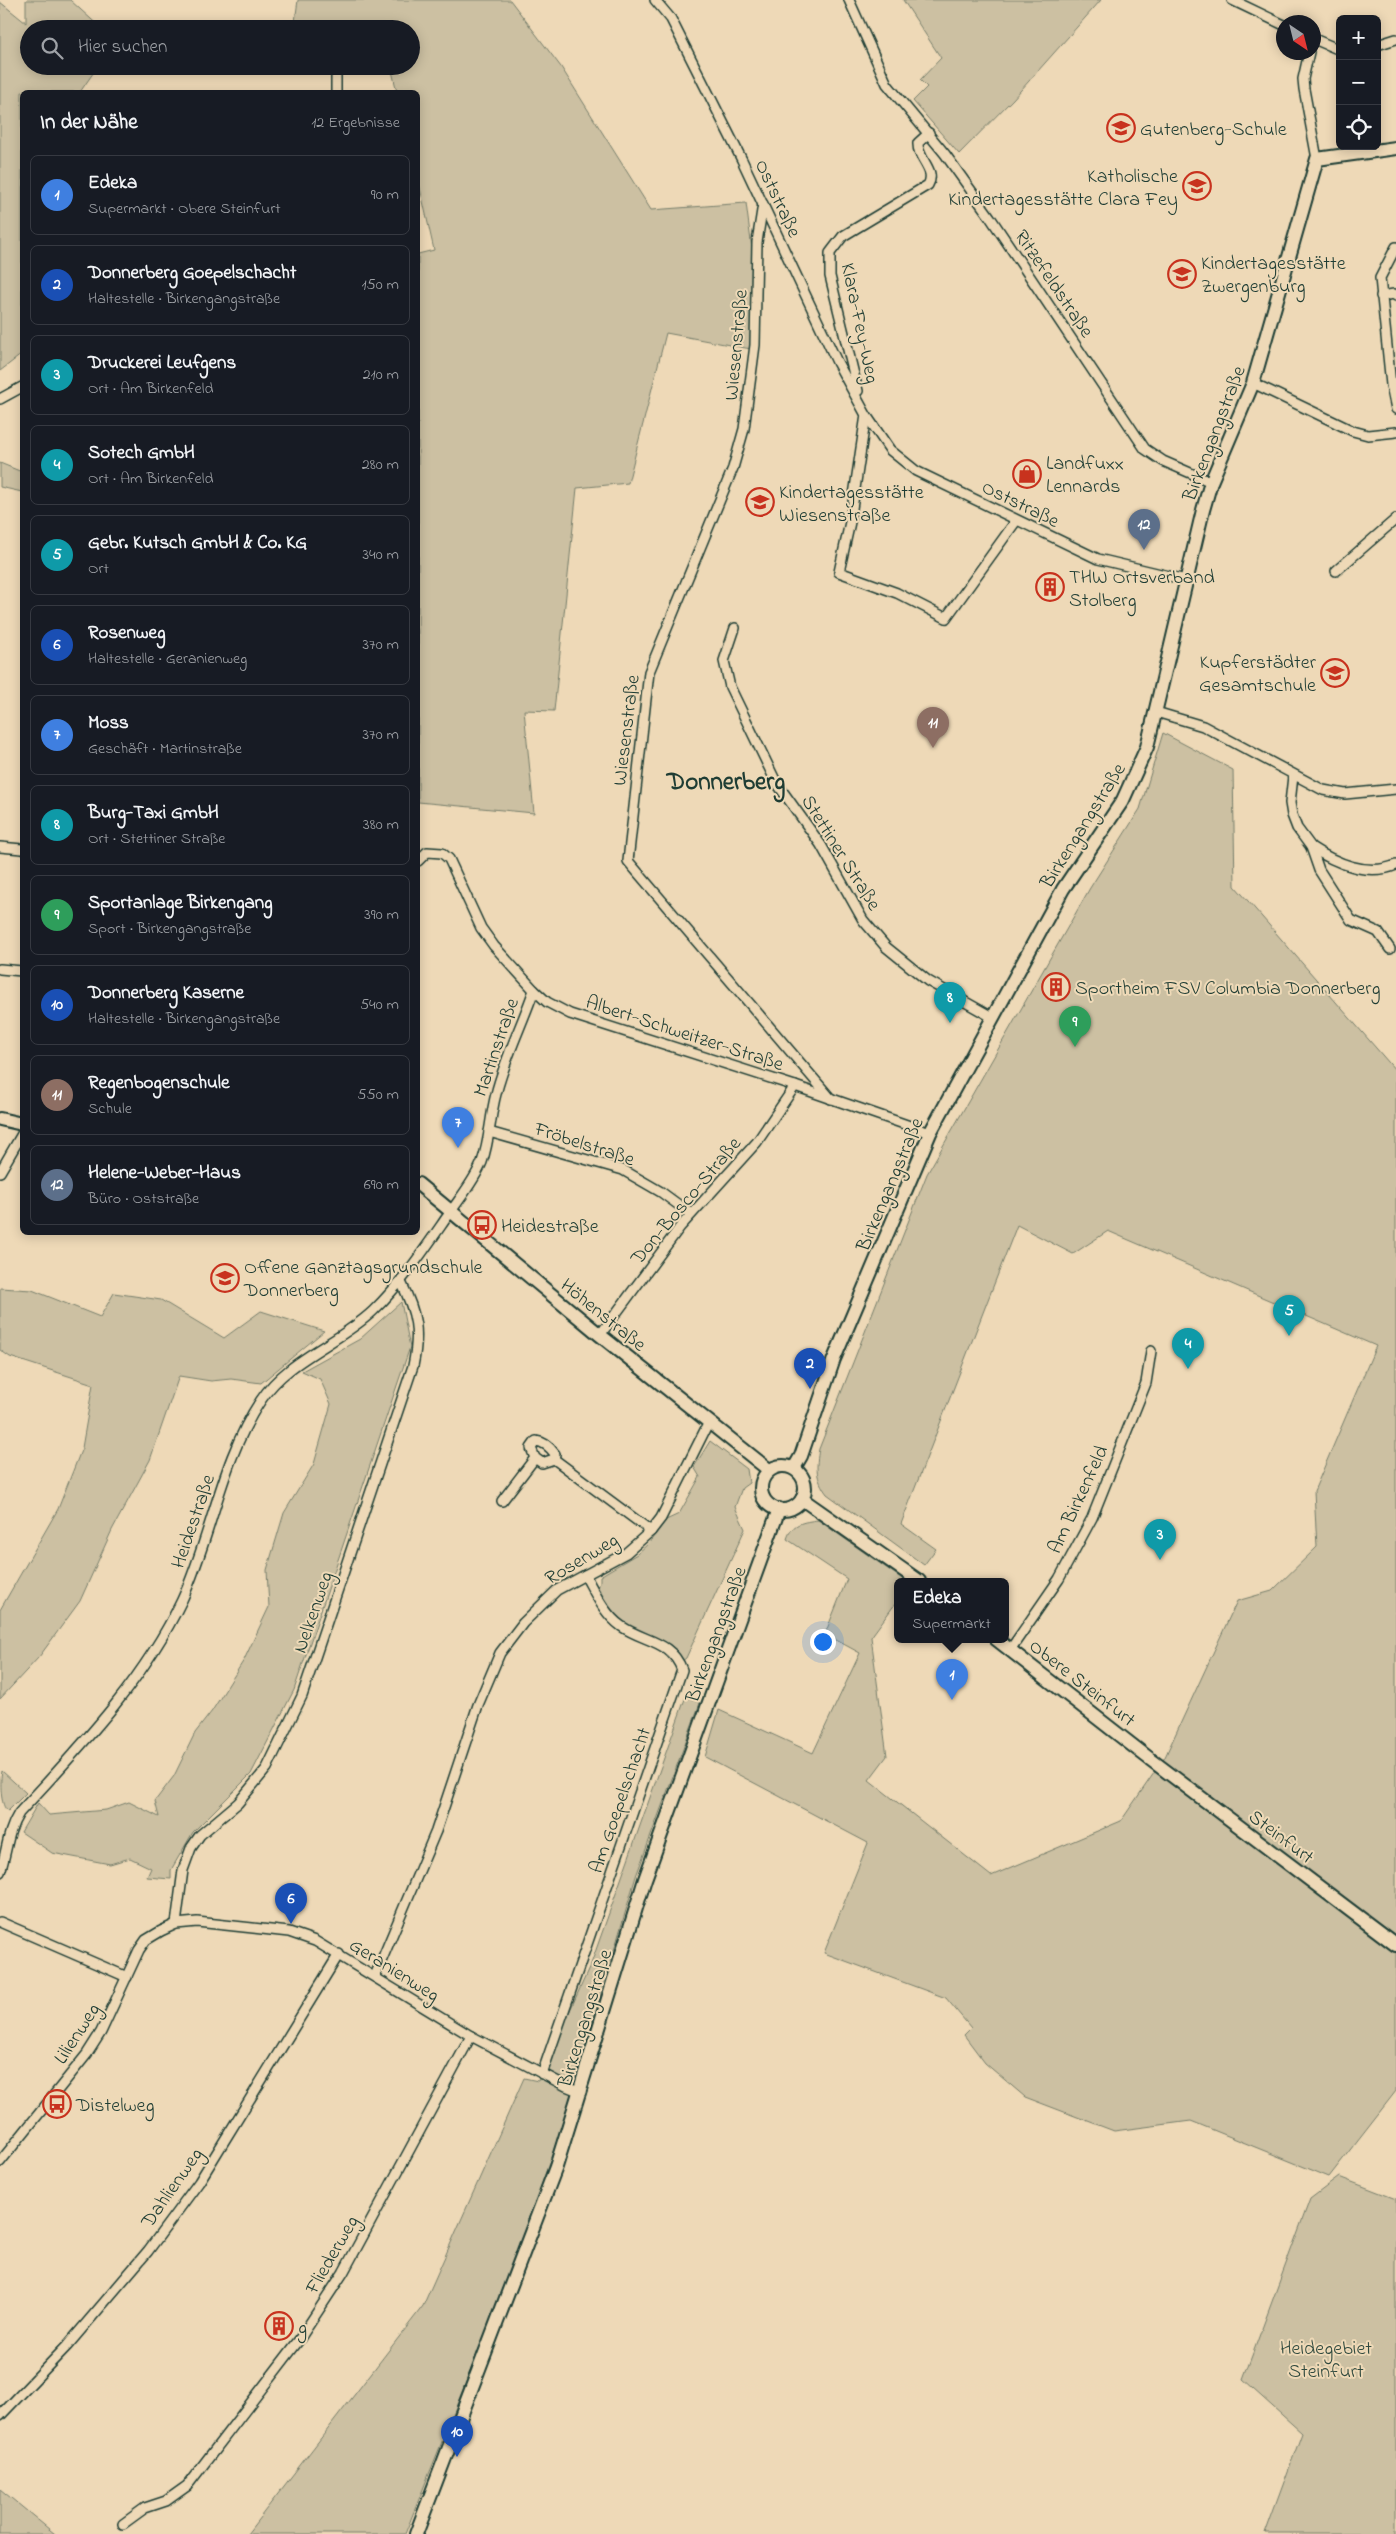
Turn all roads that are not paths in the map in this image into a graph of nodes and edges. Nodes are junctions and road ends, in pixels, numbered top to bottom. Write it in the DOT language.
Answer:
graph roads {
  1 [pos="655,0"];
  2 [pos="1232,0"];
  3 [pos="853,2"];
  4 [pos="1276,21"];
  5 [pos="1396,40"];
  6 [pos="1321,42"];
  7 [pos="1381,44"];
  8 [pos="1336,48"];
  9 [pos="1307,60"];
  10 [pos="336,77"];
  11 [pos="336,90"];
  12 [pos="929,133"];
  13 [pos="1396,148"];
  14 [pos="1317,159"];
  15 [pos="763,204"];
  16 [pos="1396,247"];
  17 [pos="1381,296"];
  18 [pos="1396,296"];
  19 [pos="1254,383"];
  20 [pos="20,388"];
  21 [pos="0,399"];
  22 [pos="861,404"];
  23 [pos="1396,409"];
  24 [pos="866,415"];
  25 [pos="1396,432"];
  26 [pos="1211,482"];
  27 [pos="1396,519"];
  28 [pos="1016,520"];
  29 [pos="1336,571"];
  30 [pos="1186,580"];
  31 [pos="735,628"];
  32 [pos="1156,712"];
  33 [pos="1293,776"];
  34 [pos="1396,789"];
  35 [pos="0,847"];
  36 [pos="1311,847"];
  37 [pos="20,850"];
  38 [pos="420,859"];
  39 [pos="1396,865"];
  40 [pos="1390,949"];
  41 [pos="0,969"];
  42 [pos="20,971"];
  43 [pos="534,990"];
  44 [pos="992,1017"];
  45 [pos="795,1086"];
  46 [pos="831,1099"];
  47 [pos="0,1119"];
  48 [pos="20,1124"];
  49 [pos="489,1132"];
  50 [pos="930,1133"];
  51 [pos="20,1137"];
  52 [pos="0,1172"];
  53 [pos="420,1186"];
  54 [pos="451,1211"];
  55 [pos="691,1214"];
  56 [pos="401,1282"];
  57 [pos="600,1335"];
  58 [pos="1151,1351"];
  59 [pos="709,1422"];
  60 [pos="535,1458"];
  61 [pos="554,1459"];
  62 [pos="794,1468"];
  63 [pos="769,1470"];
  64 [pos="802,1499"];
  65 [pos="502,1501"];
  66 [pos="779,1509"];
  67 [pos="651,1531"];
  68 [pos="585,1575"];
  69 [pos="915,1578"];
  70 [pos="1001,1643"];
  71 [pos="1010,1650"];
  72 [pos="1146,1756"];
  73 [pos="4,1832"];
  74 [pos="0,1872"];
  75 [pos="0,1922"];
  76 [pos="176,1924"];
  77 [pos="1396,1945"];
  78 [pos="339,1954"];
  79 [pos="374,1976"];
  80 [pos="127,1977"];
  81 [pos="471,2036"];
  82 [pos="542,2074"];
  83 [pos="581,2092"];
  84 [pos="0,2162"];
  85 [pos="0,2416"];
  86 [pos="123,2524"];
  87 [pos="416,2534"];
  1 -- 15 [label="street, Oststraße"];
  2 -- 4 [label="street"];
  3 -- 12 [label="street, Ritzefeldstraße"];
  5 -- 7 [label="street"];
  6 -- 8 [label="street"];
  9 -- 14 [label="street"];
  10 -- 11 [label="street"];
  12 -- 22 [label="street, Klara-Fey-Weg"];
  12 -- 26 [label="street, Ritzefeldstraße"];
  13 -- 14 [label="street"];
  14 -- 19 [label="street, Birkengangstraße"];
  15 -- 22 [label="street, Oststraße"];
  15 -- 46 [label="street, Wiesenstraße"];
  16 -- 17 [label="street"];
  17 -- 18 [label="street"];
  17 -- 23 [label="street"];
  19 -- 25 [label="street"];
  19 -- 26 [label="street, Birkengangstraße"];
  20 -- 21 [label="street"];
  22 -- 24 [label="street, Oststraße"];
  24 -- 28 [label="street, Oststraße"];
  24 -- 28 [label="street"];
  26 -- 30 [label="street, Birkengangstraße"];
  27 -- 29 [label="street"];
  28 -- 30 [label="street, Oststraße"];
  30 -- 32 [label="street, Birkengangstraße"];
  31 -- 44 [label="street, Stettiner Straße"];
  32 -- 33 [label="street"];
  32 -- 44 [label="street, Birkengangstraße"];
  33 -- 34 [label="street"];
  33 -- 36 [label="street"];
  35 -- 37 [label="street"];
  36 -- 39 [label="street"];
  36 -- 40 [label="street"];
  38 -- 43 [label="street, Martinstraße"];
  41 -- 42 [label="street"];
  43 -- 45 [label="street, Albert-Schweitzer-Straße"];
  43 -- 49 [label="street, Martinstraße"];
  44 -- 50 [label="street, Birkengangstraße"];
  45 -- 46 [label="street, Albert-Schweitzer-Straße"];
  45 -- 55 [label="street, Don-Bosco-Straße"];
  46 -- 50 [label="street"];
  47 -- 48 [label="street"];
  49 -- 54 [label="street, Martinstraße"];
  49 -- 55 [label="street, Fröbelstraße"];
  50 -- 62 [label="street, Birkengangstraße"];
  51 -- 52 [label="street"];
  53 -- 54 [label="street, Höhenstraße"];
  54 -- 56 [label="street, Heidestraße"];
  54 -- 57 [label="street, Höhenstraße"];
  55 -- 57 [label="street, Don-Bosco-Straße"];
  56 -- 73 [label="street, Heidestraße"];
  56 -- 76 [label="street, Nelkenweg"];
  57 -- 59 [label="street, Höhenstraße"];
  58 -- 71 [label="street, Am Birkenfeld"];
  59 -- 63 [label="street, Höhenstraße"];
  59 -- 67 [label="street, Rosenweg"];
  60 -- 61 [label="street"];
  60 -- 61 [label="street"];
  60 -- 65 [label="street"];
  61 -- 67 [label="street"];
  62 -- 63 [label="street"];
  62 -- 64 [label="street"];
  63 -- 66 [label="street"];
  64 -- 66 [label="street"];
  64 -- 69 [label="street"];
  66 -- 83 [label="street, Birkengangstraße"];
  67 -- 68 [label="street, Rosenweg"];
  68 -- 79 [label="street, Rosenweg"];
  68 -- 82 [label="street, Am Goepelschacht"];
  70 -- 71 [label="street, Obere Steinfurt"];
  71 -- 72 [label="street, Obere Steinfurt"];
  72 -- 77 [label="street, Steinfurt"];
  73 -- 74 [label="street, Heidestraße"];
  75 -- 80 [label="street"];
  76 -- 78 [label="street, Geranienweg"];
  76 -- 80 [label="street, Lilienweg"];
  78 -- 79 [label="street, Geranienweg"];
  78 -- 85 [label="street, Dahlienweg"];
  79 -- 81 [label="street, Geranienweg"];
  80 -- 84 [label="street, Lilienweg"];
  81 -- 82 [label="street, Geranienweg"];
  81 -- 86 [label="street, Fliederweg"];
  82 -- 83 [label="street, Geranienweg"];
  83 -- 87 [label="street, Birkengangstraße"];
}
